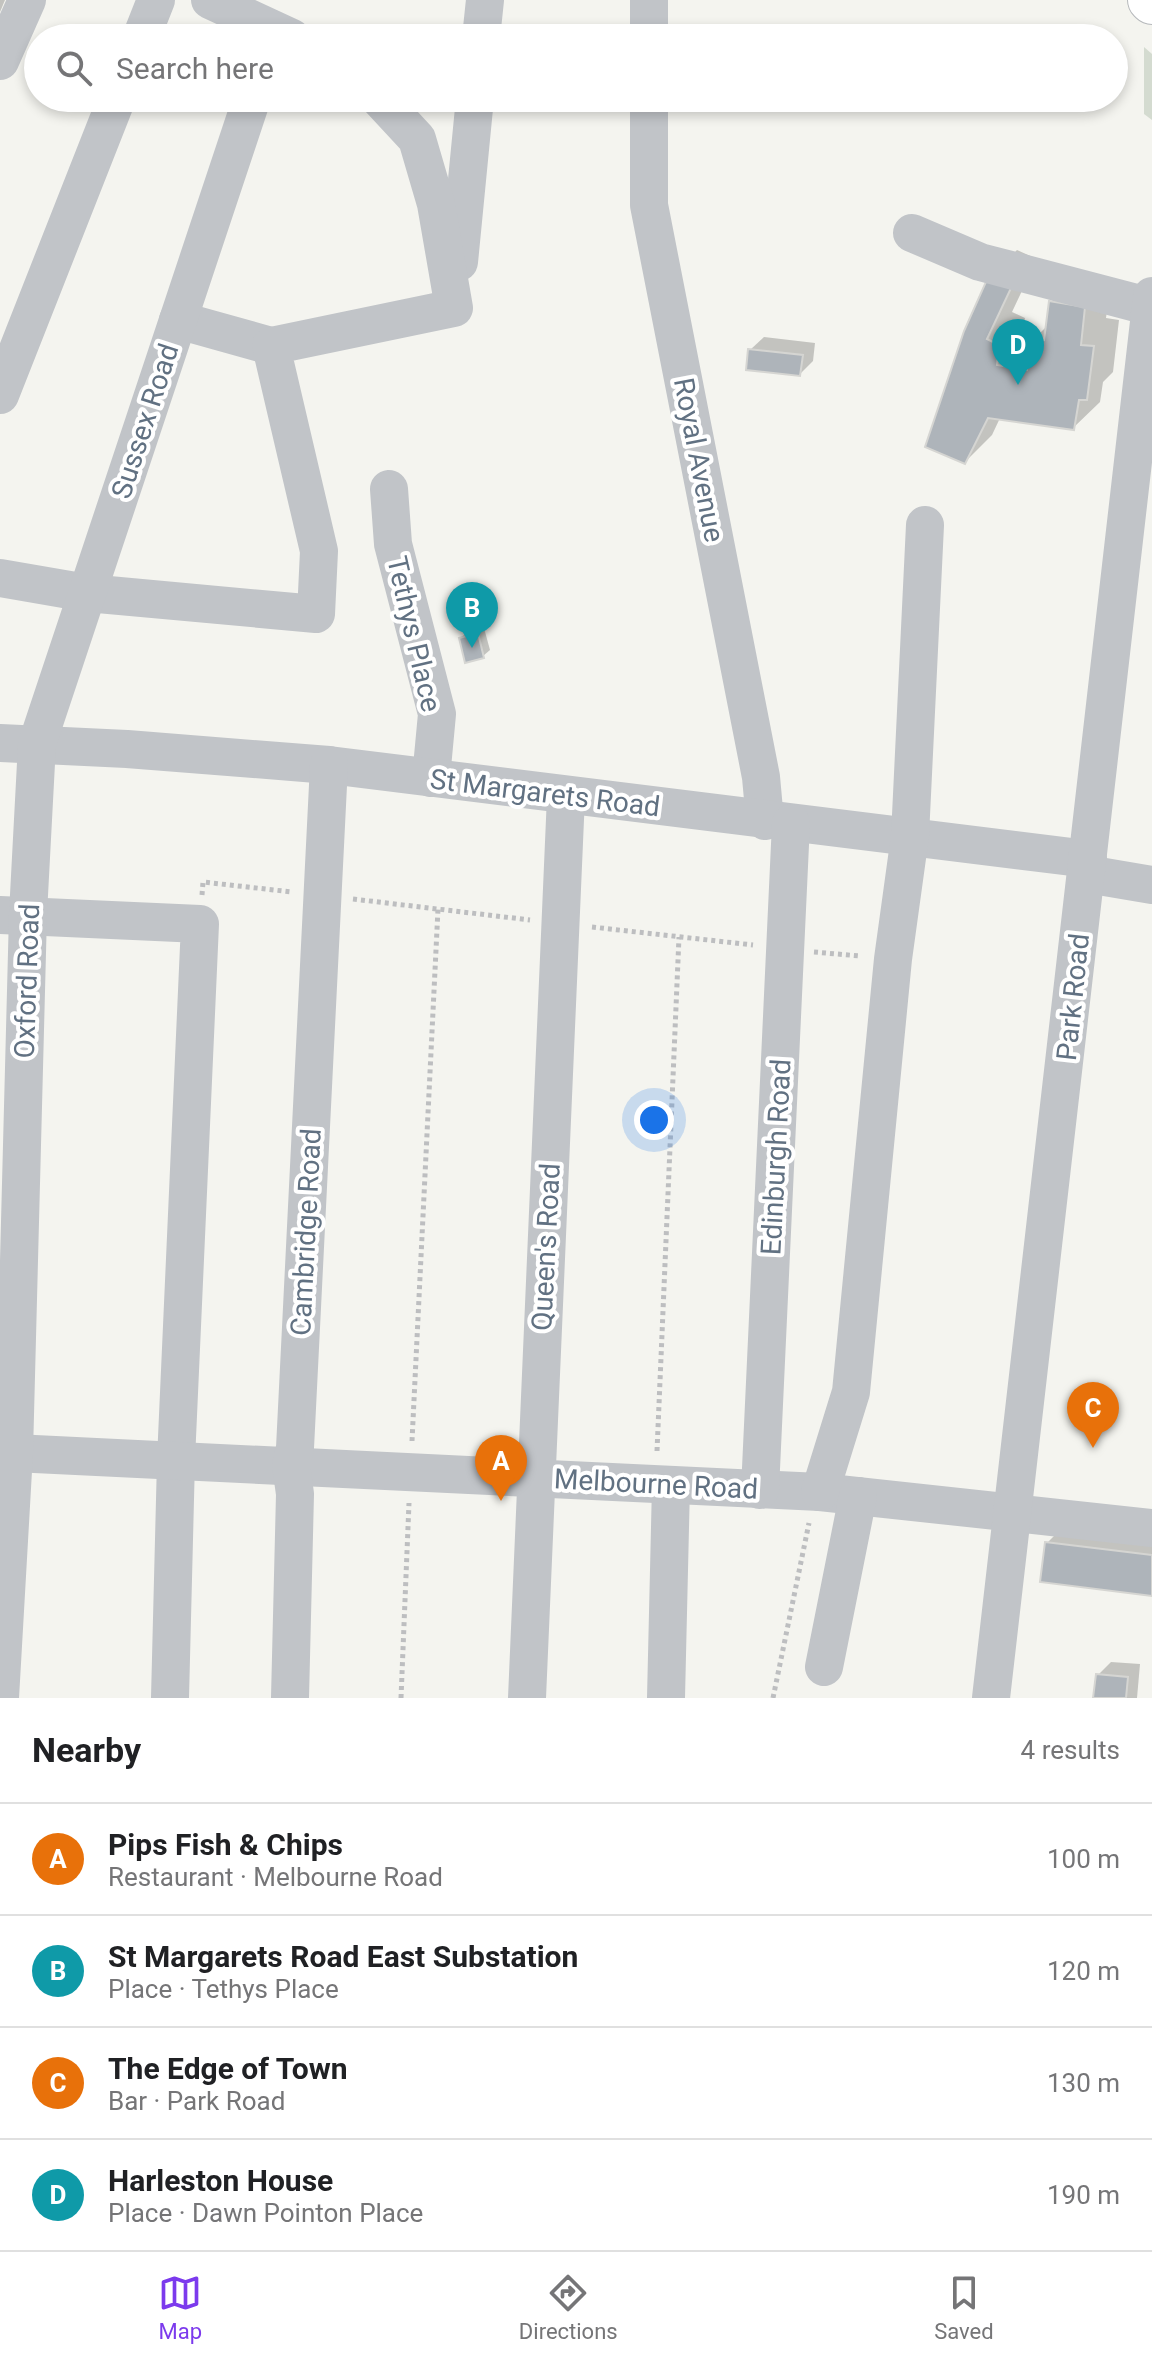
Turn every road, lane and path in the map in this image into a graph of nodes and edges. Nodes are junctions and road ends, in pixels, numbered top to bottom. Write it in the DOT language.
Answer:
graph roads {
  1 [pos="27,0"];
  2 [pos="156,0"];
  3 [pos="210,0"];
  4 [pos="485,0"];
  5 [pos="649,0"];
  6 [pos="147,24"];
  7 [pos="276,24"];
  8 [pos="482,24"];
  9 [pos="649,24"];
  10 [pos="0,61"];
  11 [pos="111,112"];
  12 [pos="247,112"];
  13 [pos="392,112"];
  14 [pos="474,112"];
  15 [pos="649,112"];
  16 [pos="912,233"];
  17 [pos="1151,302"];
  18 [pos="454,308"];
  19 [pos="178,320"];
  20 [pos="271,346"];
  21 [pos="1147,382"];
  22 [pos="0,395"];
  23 [pos="1143,465"];
  24 [pos="389,489"];
  25 [pos="925,525"];
  26 [pos="0,578"];
  27 [pos="87,593"];
  28 [pos="18,744"];
  29 [pos="329,765"];
  30 [pos="431,778"];
  31 [pos="566,796"];
  32 [pos="778,822"];
  33 [pos="910,836"];
  34 [pos="1087,866"];
  35 [pos="1152,885"];
  36 [pos="438,909"];
  37 [pos="14,915"];
  38 [pos="679,937"];
  39 [pos="14,1453"];
  40 [pos="176,1460"];
  41 [pos="291,1465"];
  42 [pos="411,1471"];
  43 [pos="536,1478"];
  44 [pos="663,1484"];
  45 [pos="760,1490"];
  46 [pos="818,1492"];
  47 [pos="858,1496"];
  48 [pos="1013,1511"];
  49 [pos="1152,1528"];
  50 [pos="1,1638"];
  51 [pos="824,1667"];
  52 [pos="0,1698"];
  53 [pos="170,1698"];
  54 [pos="290,1698"];
  55 [pos="401,1698"];
  56 [pos="527,1698"];
  57 [pos="666,1698"];
  58 [pos="773,1698"];
  59 [pos="991,1698"];
  1 -- 10 [label="street"];
  2 -- 6 [label="street"];
  3 -- 7 [label="street"];
  4 -- 8 [label="street"];
  5 -- 9 [label="street"];
  11 -- 22 [label="street"];
  12 -- 19 [label="street, Sussex Road"];
  13 -- 18 [label="street"];
  14 -- 18 [label="street"];
  15 -- 32 [label="street, Royal Avenue"];
  16 -- 17 [label="street"];
  17 -- 21 [label="street, Park Road"];
  18 -- 20 [label="street"];
  19 -- 20 [label="street"];
  19 -- 27 [label="street, Sussex Road"];
  20 -- 27 [label="street"];
  21 -- 23 [label="street, Park Road"];
  23 -- 34 [label="street, Park Road"];
  24 -- 30 [label="street, Tethys Place"];
  25 -- 33 [label="street"];
  26 -- 27 [label="street"];
  27 -- 28 [label="street, Sussex Road"];
  28 -- 29 [label="street, St Margarets Road"];
  28 -- 37 [label="street, Oxford Road"];
  29 -- 30 [label="street, St Margarets Road"];
  29 -- 41 [label="street, Cambridge Road"];
  30 -- 31 [label="street, St Margarets Road"];
  31 -- 32 [label="street, St Margarets Road"];
  31 -- 43 [label="street, Queen's Road"];
  32 -- 33 [label="street, St Margarets Road"];
  32 -- 45 [label="street, Edinburgh Road"];
  33 -- 34 [label="street, St Margarets Road"];
  33 -- 46 [label="street"];
  34 -- 35 [label="street, St Margarets Road"];
  34 -- 48 [label="street, Park Road"];
  36 -- 42 [label="path"];
  37 -- 39 [label="street, Oxford Road"];
  37 -- 40 [label="street"];
  38 -- 44 [label="path"];
  39 -- 40 [label="street, Melbourne Road"];
  39 -- 50 [label="street, Oxford Road"];
  40 -- 41 [label="street, Melbourne Road"];
  40 -- 53 [label="street"];
  41 -- 42 [label="street, Melbourne Road"];
  41 -- 54 [label="street, Cambridge Road"];
  42 -- 43 [label="street, Melbourne Road"];
  42 -- 55 [label="path"];
  43 -- 44 [label="street, Melbourne Road"];
  43 -- 56 [label="street, Queen's Road"];
  44 -- 45 [label="street, Melbourne Road"];
  44 -- 57 [label="street"];
  45 -- 46 [label="street, Melbourne Road"];
  46 -- 47 [label="street, Melbourne Road"];
  46 -- 58 [label="path"];
  47 -- 48 [label="street, Melbourne Road"];
  47 -- 51 [label="street"];
  48 -- 49 [label="street, Melbourne Road"];
  48 -- 59 [label="street, Park Road"];
  50 -- 52 [label="street, Oxford Road"];
}
